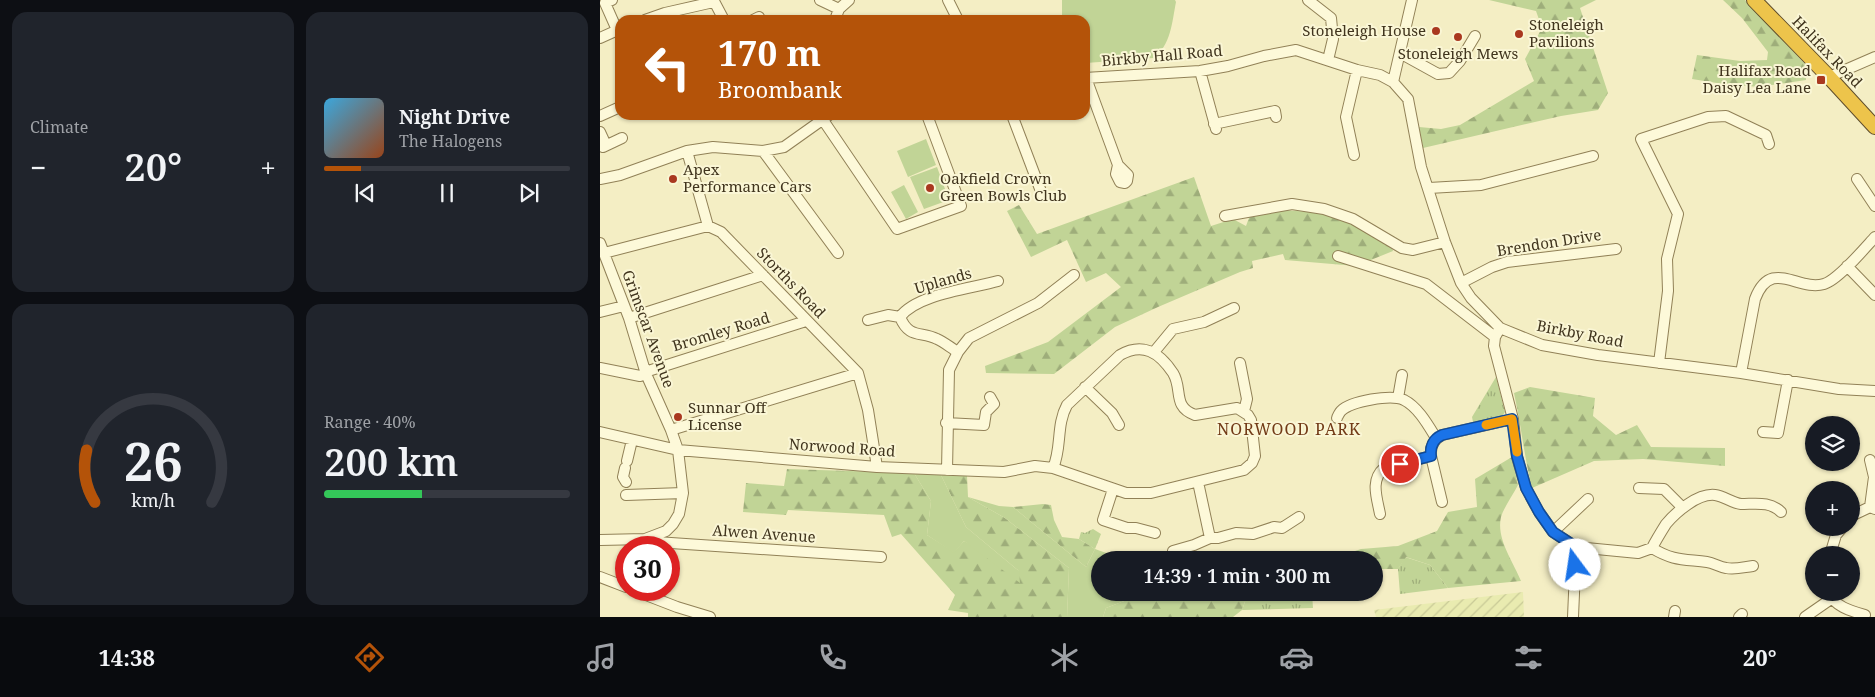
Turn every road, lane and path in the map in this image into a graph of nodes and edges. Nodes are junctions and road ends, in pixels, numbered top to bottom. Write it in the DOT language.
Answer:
graph roads {
  1 [pos="612,0"];
  2 [pos="820,0"];
  3 [pos="849,0"];
  4 [pos="948,0"];
  5 [pos="1308,0"];
  6 [pos="1412,0"];
  7 [pos="1754,0"];
  8 [pos="839,9"];
  9 [pos="659,15"];
  10 [pos="722,15"];
  11 [pos="837,15"];
  12 [pos="956,15"];
  13 [pos="615,23"];
  14 [pos="615,30"];
  15 [pos="1475,36"];
  16 [pos="600,38"];
  17 [pos="1400,53"];
  18 [pos="1875,57"];
  19 [pos="1328,60"];
  20 [pos="1357,70"];
  21 [pos="1200,71"];
  22 [pos="1829,77"];
  23 [pos="1090,78"];
  24 [pos="1393,82"];
  25 [pos="1090,89"];
  26 [pos="1408,99"];
  27 [pos="615,109"];
  28 [pos="1275,111"];
  29 [pos="600,116"];
  30 [pos="823,120"];
  31 [pos="827,120"];
  32 [pos="929,120"];
  33 [pos="1014,120"];
  34 [pos="1875,127"];
  35 [pos="600,132"];
  36 [pos="622,138"];
  37 [pos="1769,144"];
  38 [pos="686,151"];
  39 [pos="763,151"];
  40 [pos="1354,155"];
  41 [pos="1593,156"];
  42 [pos="1118,165"];
  43 [pos="600,178"];
  44 [pos="1857,179"];
  45 [pos="1429,188"];
  46 [pos="1042,194"];
  47 [pos="1875,206"];
  48 [pos="1225,216"];
  49 [pos="708,226"];
  50 [pos="1875,237"];
  51 [pos="1445,242"];
  52 [pos="601,247"];
  53 [pos="1616,249"];
  54 [pos="838,253"];
  55 [pos="1338,256"];
  56 [pos="1847,266"];
  57 [pos="763,275"];
  58 [pos="1074,275"];
  59 [pos="998,281"];
  60 [pos="1461,284"];
  61 [pos="1875,295"];
  62 [pos="624,306"];
  63 [pos="1234,308"];
  64 [pos="600,312"];
  65 [pos="900,317"];
  66 [pos="629,318"];
  67 [pos="868,320"];
  68 [pos="806,321"];
  69 [pos="1500,328"];
  70 [pos="1495,337"];
  71 [pos="958,352"];
  72 [pos="1154,352"];
  73 [pos="1659,362"];
  74 [pos="1240,363"];
  75 [pos="600,368"];
  76 [pos="645,373"];
  77 [pos="858,373"];
  78 [pos="1741,373"];
  79 [pos="1402,375"];
  80 [pos="1788,380"];
  81 [pos="1085,387"];
  82 [pos="1875,391"];
  83 [pos="990,397"];
  84 [pos="1398,398"];
  85 [pos="1244,411"];
  86 [pos="1337,418"];
  87 [pos="1512,419"];
  88 [pos="946,423"];
  89 [pos="1119,425"];
  90 [pos="671,430"];
  91 [pos="600,432"];
  92 [pos="1763,432"];
  93 [pos="1436,438"];
  94 [pos="632,440"];
  95 [pos="678,450"];
  96 [pos="1431,456"];
  97 [pos="1870,460"];
  98 [pos="877,467"];
  99 [pos="1053,468"];
  100 [pos="946,470"];
  101 [pos="623,474"];
  102 [pos="1198,482"];
  103 [pos="1639,488"];
  104 [pos="1113,489"];
  105 [pos="683,493"];
  106 [pos="626,495"];
  107 [pos="1588,499"];
  108 [pos="1442,502"];
  109 [pos="1683,508"];
  110 [pos="1872,508"];
  111 [pos="1781,512"];
  112 [pos="1860,513"];
  113 [pos="1380,514"];
  114 [pos="1299,517"];
  115 [pos="1553,532"];
  116 [pos="1155,533"];
  117 [pos="653,536"];
  118 [pos="1210,538"];
  119 [pos="600,540"];
  120 [pos="615,540"];
  121 [pos="680,543"];
  122 [pos="1576,547"];
  123 [pos="1652,548"];
  124 [pos="1173,551"];
  125 [pos="881,556"];
  126 [pos="1753,566"];
  127 [pos="600,577"];
  128 [pos="615,583"];
  129 [pos="661,601"];
  130 [pos="1824,601"];
  131 [pos="1836,601"];
  132 [pos="1865,615"];
  133 [pos="710,617"];
  134 [pos="1572,617"];
  135 [pos="1805,617"];
  1 -- 13 [label="street"];
  2 -- 8 [label="street"];
  3 -- 8 [label="street"];
  4 -- 12 [label="street"];
  5 -- 19 [label="street"];
  6 -- 17 [label="street"];
  7 -- 22 [label="highway, Halifax Road"];
  8 -- 11 [label="street"];
  9 -- 10 [label="street"];
  14 -- 16 [label="street"];
  15 -- 17 [label="street"];
  17 -- 24 [label="street"];
  18 -- 22 [label="street"];
  19 -- 20 [label="street, Birkby Hall Road"];
  19 -- 21 [label="street, Birkby Hall Road"];
  20 -- 24 [label="street, Birkby Hall Road"];
  20 -- 40 [label="street"];
  21 -- 23 [label="street, Birkby Hall Road"];
  21 -- 28 [label="street"];
  22 -- 34 [label="highway, Halifax Road"];
  24 -- 26 [label="street, Birkby Hall Road"];
  25 -- 42 [label="street"];
  26 -- 45 [label="street, Birkby Road"];
  27 -- 29 [label="street"];
  30 -- 39 [label="street"];
  31 -- 32 [label="street"];
  33 -- 46 [label="street"];
  35 -- 36 [label="street"];
  37 -- 73 [label="street"];
  38 -- 39 [label="street"];
  38 -- 43 [label="street"];
  38 -- 49 [label="street"];
  39 -- 54 [label="street"];
  41 -- 45 [label="street"];
  44 -- 47 [label="street"];
  45 -- 51 [label="street, Birkby Road"];
  48 -- 51 [label="street"];
  49 -- 52 [label="street"];
  49 -- 57 [label="street, Storths Road"];
  50 -- 56 [label="street"];
  51 -- 60 [label="street, Birkby Road"];
  52 -- 62 [label="street, Grimscar Avenue"];
  53 -- 60 [label="street, Brendon Drive"];
  55 -- 70 [label="street"];
  56 -- 61 [label="street"];
  56 -- 78 [label="street"];
  57 -- 66 [label="street"];
  57 -- 68 [label="street, Storths Road"];
  58 -- 71 [label="street"];
  59 -- 65 [label="street, Uplands"];
  60 -- 69 [label="street, Birkby Road"];
  62 -- 64 [label="street"];
  62 -- 66 [label="street, Grimscar Avenue"];
  63 -- 72 [label="street"];
  65 -- 67 [label="street"];
  65 -- 71 [label="street"];
  66 -- 76 [label="street, Grimscar Avenue"];
  68 -- 76 [label="street, Bromley Road"];
  68 -- 77 [label="street, Storths Road"];
  69 -- 70 [label="street"];
  69 -- 73 [label="street, Birkby Road"];
  70 -- 87 [label="street"];
  71 -- 88 [label="street"];
  72 -- 81 [label="street"];
  72 -- 85 [label="street"];
  73 -- 78 [label="street, Birkby Road"];
  74 -- 85 [label="street"];
  75 -- 76 [label="street"];
  76 -- 90 [label="street, Grimscar Avenue"];
  77 -- 90 [label="street"];
  77 -- 98 [label="street, Storths Road"];
  78 -- 80 [label="street, Birkby Road"];
  79 -- 84 [label="street"];
  80 -- 82 [label="street, Birkby Road"];
  80 -- 92 [label="street"];
  81 -- 89 [label="street"];
  81 -- 99 [label="street"];
  83 -- 88 [label="street"];
  84 -- 86 [label="street"];
  84 -- 93 [label="street"];
  85 -- 102 [label="street, Norwood Road"];
  87 -- 93 [label="street"];
  87 -- 115 [label="street"];
  88 -- 100 [label="street"];
  90 -- 95 [label="street, Grimscar Avenue"];
  91 -- 94 [label="street, Norwood Road"];
  93 -- 96 [label="street"];
  94 -- 95 [label="street, Norwood Road"];
  94 -- 101 [label="street"];
  95 -- 98 [label="street, Norwood Road"];
  95 -- 105 [label="street, Grimscar Avenue"];
  96 -- 108 [label="street"];
  96 -- 113 [label="street"];
  97 -- 110 [label="street"];
  98 -- 100 [label="street, Norwood Road"];
  99 -- 100 [label="street, Norwood Road"];
  99 -- 104 [label="street, Norwood Road"];
  102 -- 104 [label="street, Norwood Road"];
  102 -- 118 [label="street"];
  103 -- 109 [label="street"];
  104 -- 116 [label="street"];
  105 -- 106 [label="street"];
  105 -- 117 [label="street, Grimscar Avenue"];
  107 -- 115 [label="street"];
  109 -- 111 [label="street"];
  109 -- 123 [label="street"];
  110 -- 112 [label="street"];
  114 -- 118 [label="street"];
  115 -- 122 [label="street"];
  118 -- 124 [label="street"];
  119 -- 120 [label="street, Grimscar Avenue"];
  121 -- 125 [label="street, Alwen Avenue"];
  122 -- 123 [label="street"];
  122 -- 134 [label="street"];
  123 -- 126 [label="street"];
  127 -- 128 [label="street"];
  129 -- 133 [label="street"];
  130 -- 135 [label="street"];
  131 -- 132 [label="street"];
}
